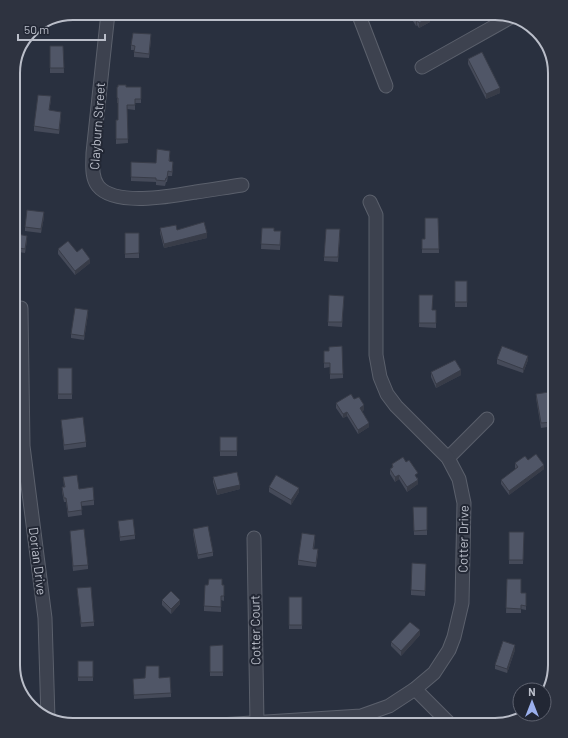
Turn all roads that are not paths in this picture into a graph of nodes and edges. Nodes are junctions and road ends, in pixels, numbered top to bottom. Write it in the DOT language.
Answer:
graph roads {
  1 [pos="107,20"];
  2 [pos="361,20"];
  3 [pos="504,21"];
  4 [pos="422,68"];
  5 [pos="386,86"];
  6 [pos="242,185"];
  7 [pos="370,202"];
  8 [pos="21,308"];
  9 [pos="487,419"];
  10 [pos="448,458"];
  11 [pos="254,538"];
  12 [pos="415,689"];
  13 [pos="48,712"];
  14 [pos="257,718"];
  15 [pos="331,718"];
  16 [pos="445,718"];
  1 -- 6 [label="street, Clayburn Street"];
  2 -- 5 [label="street"];
  3 -- 4 [label="street"];
  7 -- 10 [label="street, Cotter Drive"];
  8 -- 13 [label="street, Dorian Drive"];
  9 -- 10 [label="street"];
  10 -- 12 [label="street, Cotter Drive"];
  11 -- 14 [label="street, Cotter Court"];
  12 -- 15 [label="street, Cotter Drive"];
  12 -- 16 [label="street"];
}
